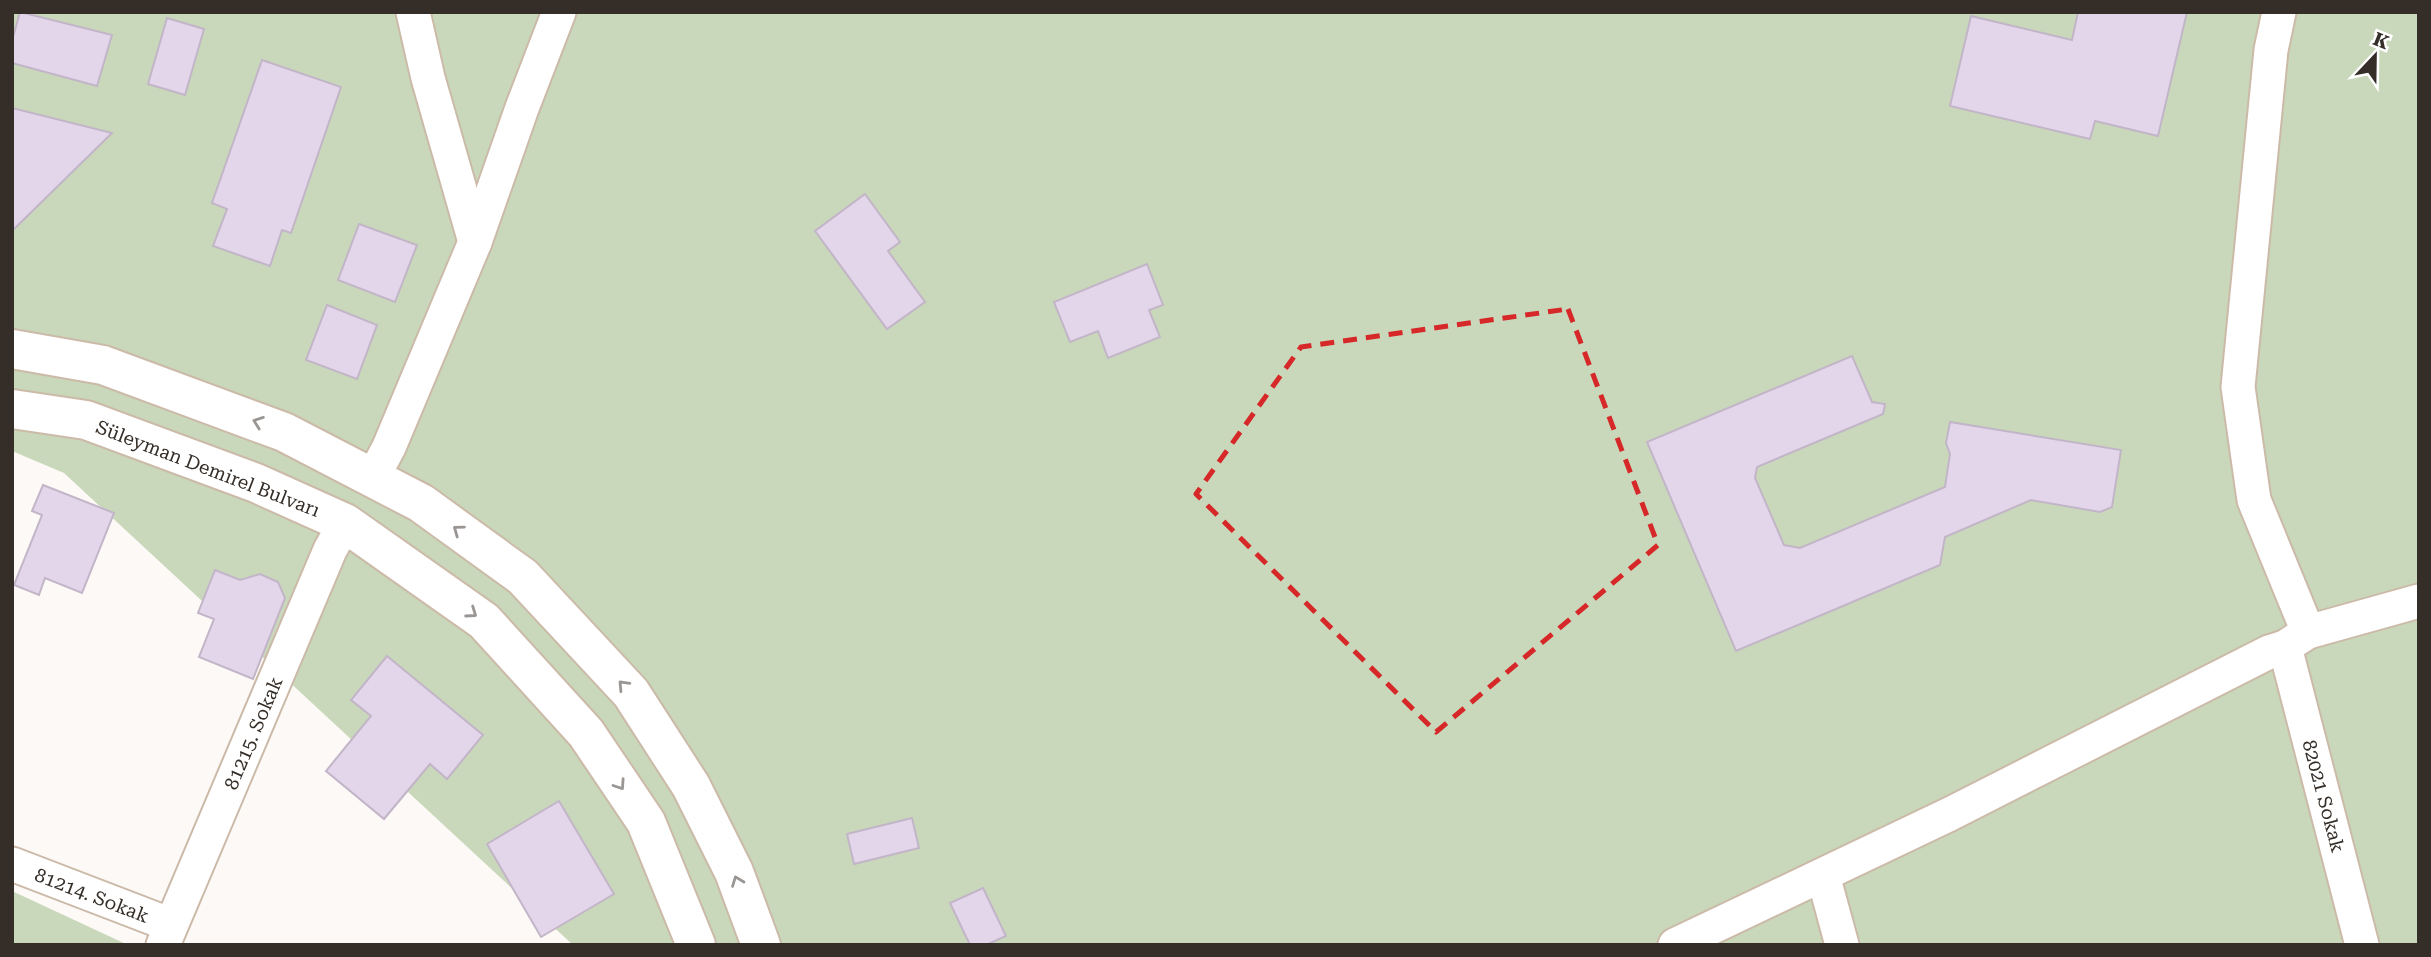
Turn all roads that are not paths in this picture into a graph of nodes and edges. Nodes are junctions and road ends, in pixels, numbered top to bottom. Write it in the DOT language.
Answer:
graph roads {
  1 [pos="413,12"];
  2 [pos="559,12"];
  3 [pos="2279,12"];
  4 [pos="475,242"];
  5 [pos="12,349"];
  6 [pos="12,409"];
  7 [pos="373,477"];
  8 [pos="345,523"];
  9 [pos="2419,601"];
  10 [pos="2297,639"];
  11 [pos="12,864"];
  12 [pos="1823,874"];
  13 [pos="167,935"];
  14 [pos="696,945"];
  15 [pos="761,945"];
  16 [pos="1675,945"];
  17 [pos="1842,945"];
  18 [pos="2362,945"];
  1 -- 4 [label="street"];
  2 -- 4 [label="street"];
  3 -- 10 [label="street, 82021 Sokak"];
  4 -- 7 [label="street"];
  7 -- 5 [label="main road, one-way"];
  6 -- 8 [label="main road, Süleyman Demirel Bulvarı"];
  15 -- 7 [label="main road, one-way"];
  8 -- 13 [label="street, 81215. Sokak"];
  8 -- 14 [label="main road, Süleyman Demirel Bulvarı, one-way"];
  9 -- 10 [label="street"];
  10 -- 12 [label="street"];
  10 -- 18 [label="street, 82021 Sokak"];
  11 -- 13 [label="street, 81214. Sokak"];
  12 -- 16 [label="street"];
  12 -- 17 [label="street"];
}
